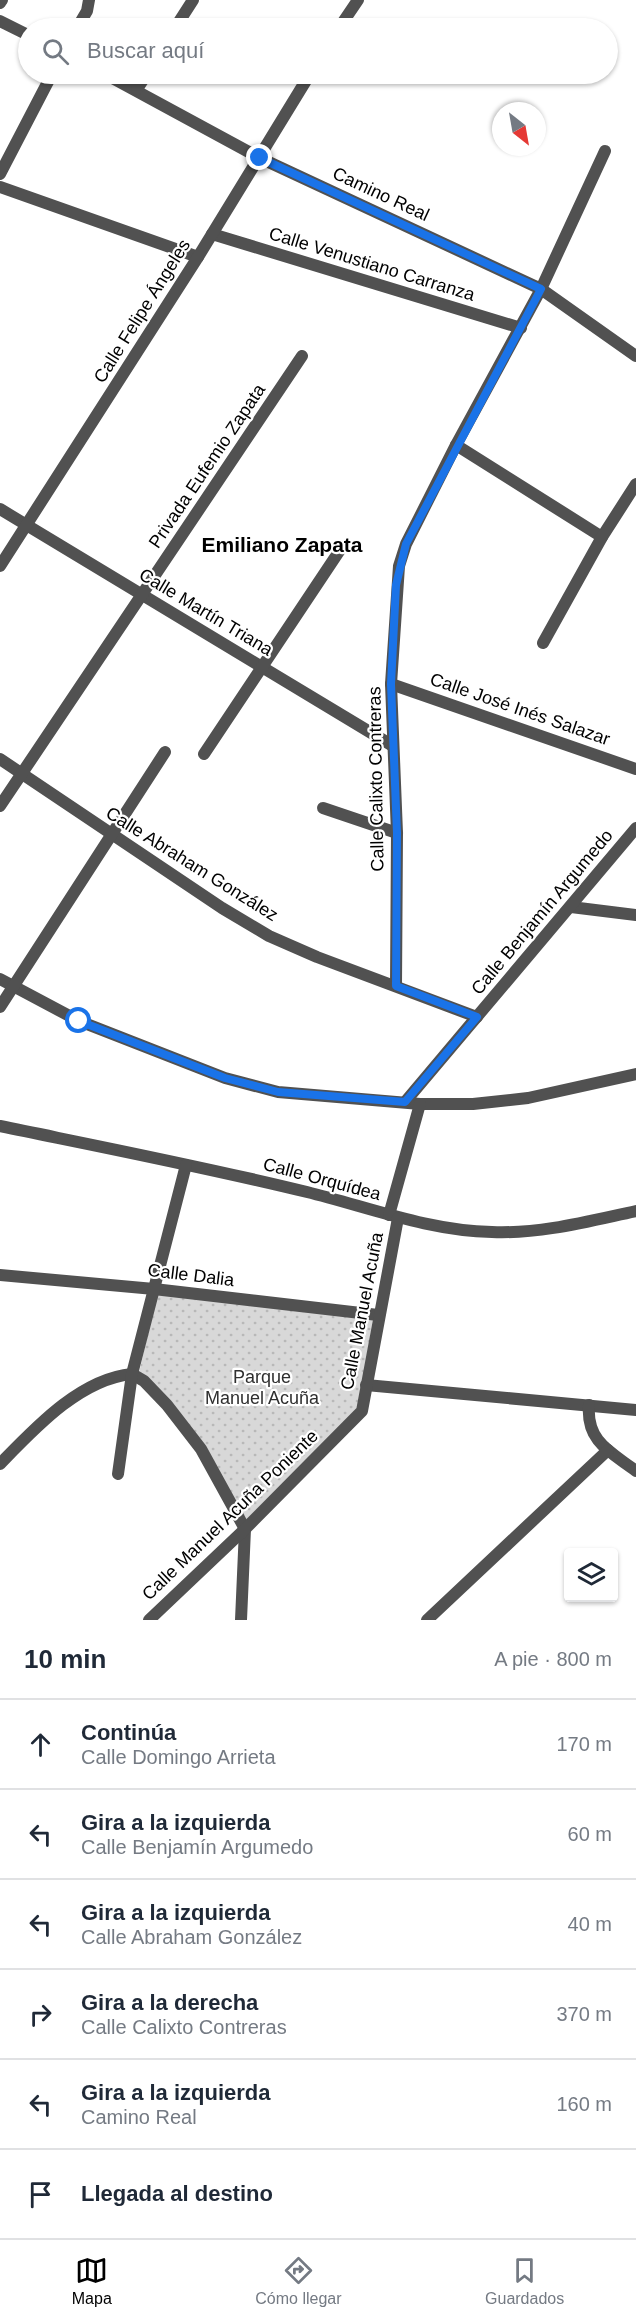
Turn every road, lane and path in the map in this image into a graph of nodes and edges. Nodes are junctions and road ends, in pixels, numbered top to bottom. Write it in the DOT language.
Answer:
graph roads {
  1 [pos="89,0"];
  2 [pos="193,0"];
  3 [pos="358,0"];
  4 [pos="83,18"];
  5 [pos="181,18"];
  6 [pos="346,18"];
  7 [pos="0,21"];
  8 [pos="18,31"];
  9 [pos="47,84"];
  10 [pos="126,84"];
  11 [pos="140,84"];
  12 [pos="304,84"];
  13 [pos="137,89"];
  14 [pos="605,152"];
  15 [pos="260,158"];
  16 [pos="0,174"];
  17 [pos="0,187"];
  18 [pos="213,234"];
  19 [pos="198,257"];
  20 [pos="541,289"];
  21 [pos="521,328"];
  22 [pos="302,356"];
  23 [pos="636,356"];
  24 [pos="456,445"];
  25 [pos="636,484"];
  26 [pos="0,509"];
  27 [pos="27,525"];
  28 [pos="602,537"];
  29 [pos="340,550"];
  30 [pos="0,566"];
  31 [pos="142,595"];
  32 [pos="543,643"];
  33 [pos="260,667"];
  34 [pos="391,684"];
  35 [pos="393,746"];
  36 [pos="165,752"];
  37 [pos="204,754"];
  38 [pos="0,759"];
  39 [pos="636,769"];
  40 [pos="22,774"];
  41 [pos="0,806"];
  42 [pos="323,808"];
  43 [pos="636,828"];
  44 [pos="397,833"];
  45 [pos="111,836"];
  46 [pos="571,907"];
  47 [pos="636,915"];
  48 [pos="0,979"];
  49 [pos="12,986"];
  50 [pos="396,986"];
  51 [pos="0,1007"];
  52 [pos="477,1017"];
  53 [pos="636,1074"];
  54 [pos="405,1102"];
  55 [pos="420,1104"];
  56 [pos="0,1126"];
  57 [pos="186,1165"];
  58 [pos="636,1211"];
  59 [pos="393,1214"];
  60 [pos="0,1275"];
  61 [pos="154,1289"];
  62 [pos="378,1316"];
  63 [pos="132,1374"];
  64 [pos="366,1385"];
  65 [pos="589,1405"];
  66 [pos="636,1410"];
  67 [pos="362,1411"];
  68 [pos="608,1450"];
  69 [pos="0,1464"];
  70 [pos="636,1471"];
  71 [pos="118,1474"];
  72 [pos="245,1529"];
  73 [pos="148,1620"];
  74 [pos="241,1620"];
  75 [pos="427,1620"];
  1 -- 4 [label="street"];
  2 -- 5 [label="street"];
  3 -- 6 [label="street"];
  7 -- 8 [label="street"];
  9 -- 16 [label="street"];
  10 -- 13 [label="street, Camino Real"];
  11 -- 13 [label="street"];
  12 -- 15 [label="street, Calle Felipe Ángeles"];
  13 -- 15 [label="street, Camino Real"];
  14 -- 20 [label="street, Calle Calixto Contreras"];
  15 -- 18 [label="street, Calle Felipe Ángeles"];
  15 -- 20 [label="street, Camino Real"];
  17 -- 19 [label="street"];
  18 -- 19 [label="street, Calle Felipe Ángeles"];
  18 -- 21 [label="street, Calle Venustiano Carranza"];
  19 -- 27 [label="street, Calle Felipe Ángeles"];
  20 -- 21 [label="street, Calle Calixto Contreras"];
  20 -- 23 [label="street, Camino Real"];
  21 -- 24 [label="street, Calle Calixto Contreras"];
  22 -- 31 [label="street, Privada Eufemio Zapata"];
  24 -- 28 [label="street"];
  24 -- 34 [label="street, Calle Calixto Contreras"];
  25 -- 28 [label="street"];
  26 -- 27 [label="street, Calle Martín Triana"];
  27 -- 30 [label="street, Calle Felipe Ángeles"];
  27 -- 31 [label="street, Calle Martín Triana"];
  28 -- 32 [label="street"];
  29 -- 33 [label="street"];
  31 -- 33 [label="street, Calle Martín Triana"];
  31 -- 40 [label="street, Privada Eufemio Zapata"];
  33 -- 35 [label="street, Calle Martín Triana"];
  33 -- 37 [label="street"];
  34 -- 35 [label="street, Calle Calixto Contreras"];
  34 -- 39 [label="street, Calle José Inés Salazar"];
  35 -- 44 [label="street, Calle Calixto Contreras"];
  36 -- 45 [label="street"];
  38 -- 40 [label="street, Calle Abraham González"];
  40 -- 41 [label="street, Privada Eufemio Zapata"];
  40 -- 45 [label="street, Calle Abraham González"];
  42 -- 44 [label="street"];
  43 -- 46 [label="street, Calle Benjamín Argumedo"];
  44 -- 50 [label="street, Calle Calixto Contreras"];
  45 -- 49 [label="street"];
  45 -- 50 [label="street, Calle Abraham González"];
  46 -- 47 [label="street"];
  46 -- 52 [label="street, Calle Benjamín Argumedo"];
  48 -- 49 [label="street"];
  49 -- 51 [label="street"];
  49 -- 54 [label="street"];
  50 -- 52 [label="street, Calle Abraham González"];
  52 -- 54 [label="street, Calle Benjamín Argumedo"];
  53 -- 55 [label="street"];
  54 -- 55 [label="street"];
  55 -- 59 [label="street, Calle Manuel Acuña"];
  56 -- 57 [label="street, Calle Orquídea"];
  57 -- 59 [label="street, Calle Orquídea"];
  57 -- 61 [label="street"];
  58 -- 59 [label="street, Calle Orquídea"];
  59 -- 62 [label="street, Calle Manuel Acuña"];
  60 -- 61 [label="street, Calle Dalia"];
  61 -- 62 [label="street, Calle Dalia"];
  61 -- 63 [label="street"];
  62 -- 64 [label="street, Calle Manuel Acuña"];
  63 -- 69 [label="street"];
  63 -- 71 [label="street"];
  63 -- 72 [label="street"];
  64 -- 65 [label="street"];
  64 -- 67 [label="street, Calle Manuel Acuña"];
  65 -- 66 [label="street"];
  65 -- 68 [label="street"];
  67 -- 72 [label="street, Calle Manuel Acuña Poniente"];
  68 -- 70 [label="street"];
  68 -- 75 [label="street"];
  72 -- 73 [label="street, Calle Manuel Acuña Poniente"];
  72 -- 74 [label="street"];
}
